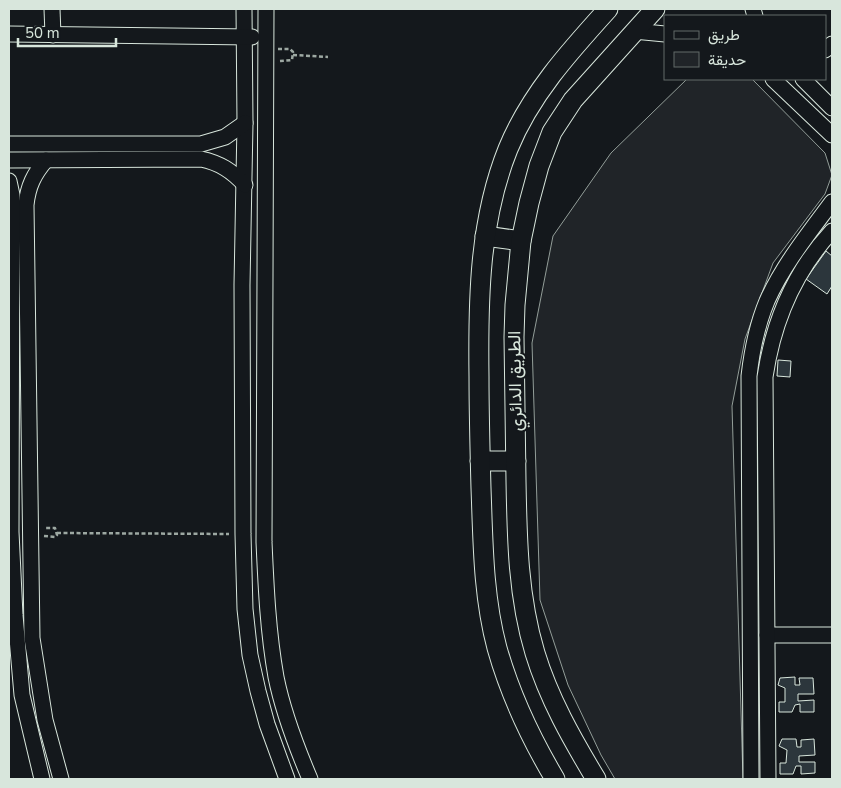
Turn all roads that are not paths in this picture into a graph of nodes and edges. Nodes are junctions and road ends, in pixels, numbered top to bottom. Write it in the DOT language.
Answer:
graph roads {
  1 [pos="52,9"];
  2 [pos="244,9"];
  3 [pos="266,9"];
  4 [pos="608,9"];
  5 [pos="654,9"];
  6 [pos="634,31"];
  7 [pos="9,34"];
  8 [pos="664,34"];
  9 [pos="53,35"];
  10 [pos="244,37"];
  11 [pos="266,49"];
  12 [pos="775,80"];
  13 [pos="804,80"];
  14 [pos="831,101"];
  15 [pos="245,123"];
  16 [pos="832,135"];
  17 [pos="9,144"];
  18 [pos="9,160"];
  19 [pos="46,160"];
  20 [pos="9,181"];
  21 [pos="245,185"];
  22 [pos="832,202"];
  23 [pos="832,232"];
  24 [pos="485,236"];
  25 [pos="521,241"];
  26 [pos="242,284"];
  27 [pos="264,284"];
  28 [pos="480,461"];
  29 [pos="516,461"];
  30 [pos="10,534"];
  31 [pos="12,612"];
  32 [pos="767,635"];
  33 [pos="832,635"];
  34 [pos="42,779"];
  35 [pos="62,779"];
  36 [pos="287,779"];
  37 [pos="310,779"];
  38 [pos="555,779"];
  39 [pos="596,779"];
  40 [pos="752,779"];
  41 [pos="768,779"];
  1 -- 9 [label="street"];
  2 -- 10 [label="street"];
  3 -- 11 [label="street"];
  4 -- 24 [label="main road, الطريق الدائري"];
  5 -- 6 [label="main road, الطريق الدائري"];
  6 -- 8 [label="street"];
  6 -- 25 [label="main road, الطريق الدائري"];
  7 -- 9 [label="street"];
  9 -- 10 [label="street"];
  10 -- 11 [label="street"];
  10 -- 15 [label="street"];
  11 -- 27 [label="street"];
  12 -- 16 [label="street"];
  13 -- 14 [label="street"];
  15 -- 17 [label="street"];
  15 -- 21 [label="street"];
  18 -- 19 [label="street"];
  19 -- 21 [label="street"];
  19 -- 35 [label="street"];
  20 -- 30 [label="street"];
  21 -- 26 [label="street"];
  22 -- 40 [label="street"];
  23 -- 32 [label="street"];
  24 -- 25 [label="main road"];
  24 -- 28 [label="main road, الطريق الدائري"];
  25 -- 29 [label="main road, الطريق الدائري"];
  26 -- 27 [label="street"];
  26 -- 36 [label="street"];
  27 -- 37 [label="street"];
  28 -- 29 [label="main road"];
  28 -- 38 [label="main road, الطريق الدائري"];
  29 -- 39 [label="main road, الطريق الدائري"];
  30 -- 31 [label="street"];
  31 -- 34 [label="street"];
  32 -- 33 [label="street"];
  32 -- 41 [label="street"];
}
